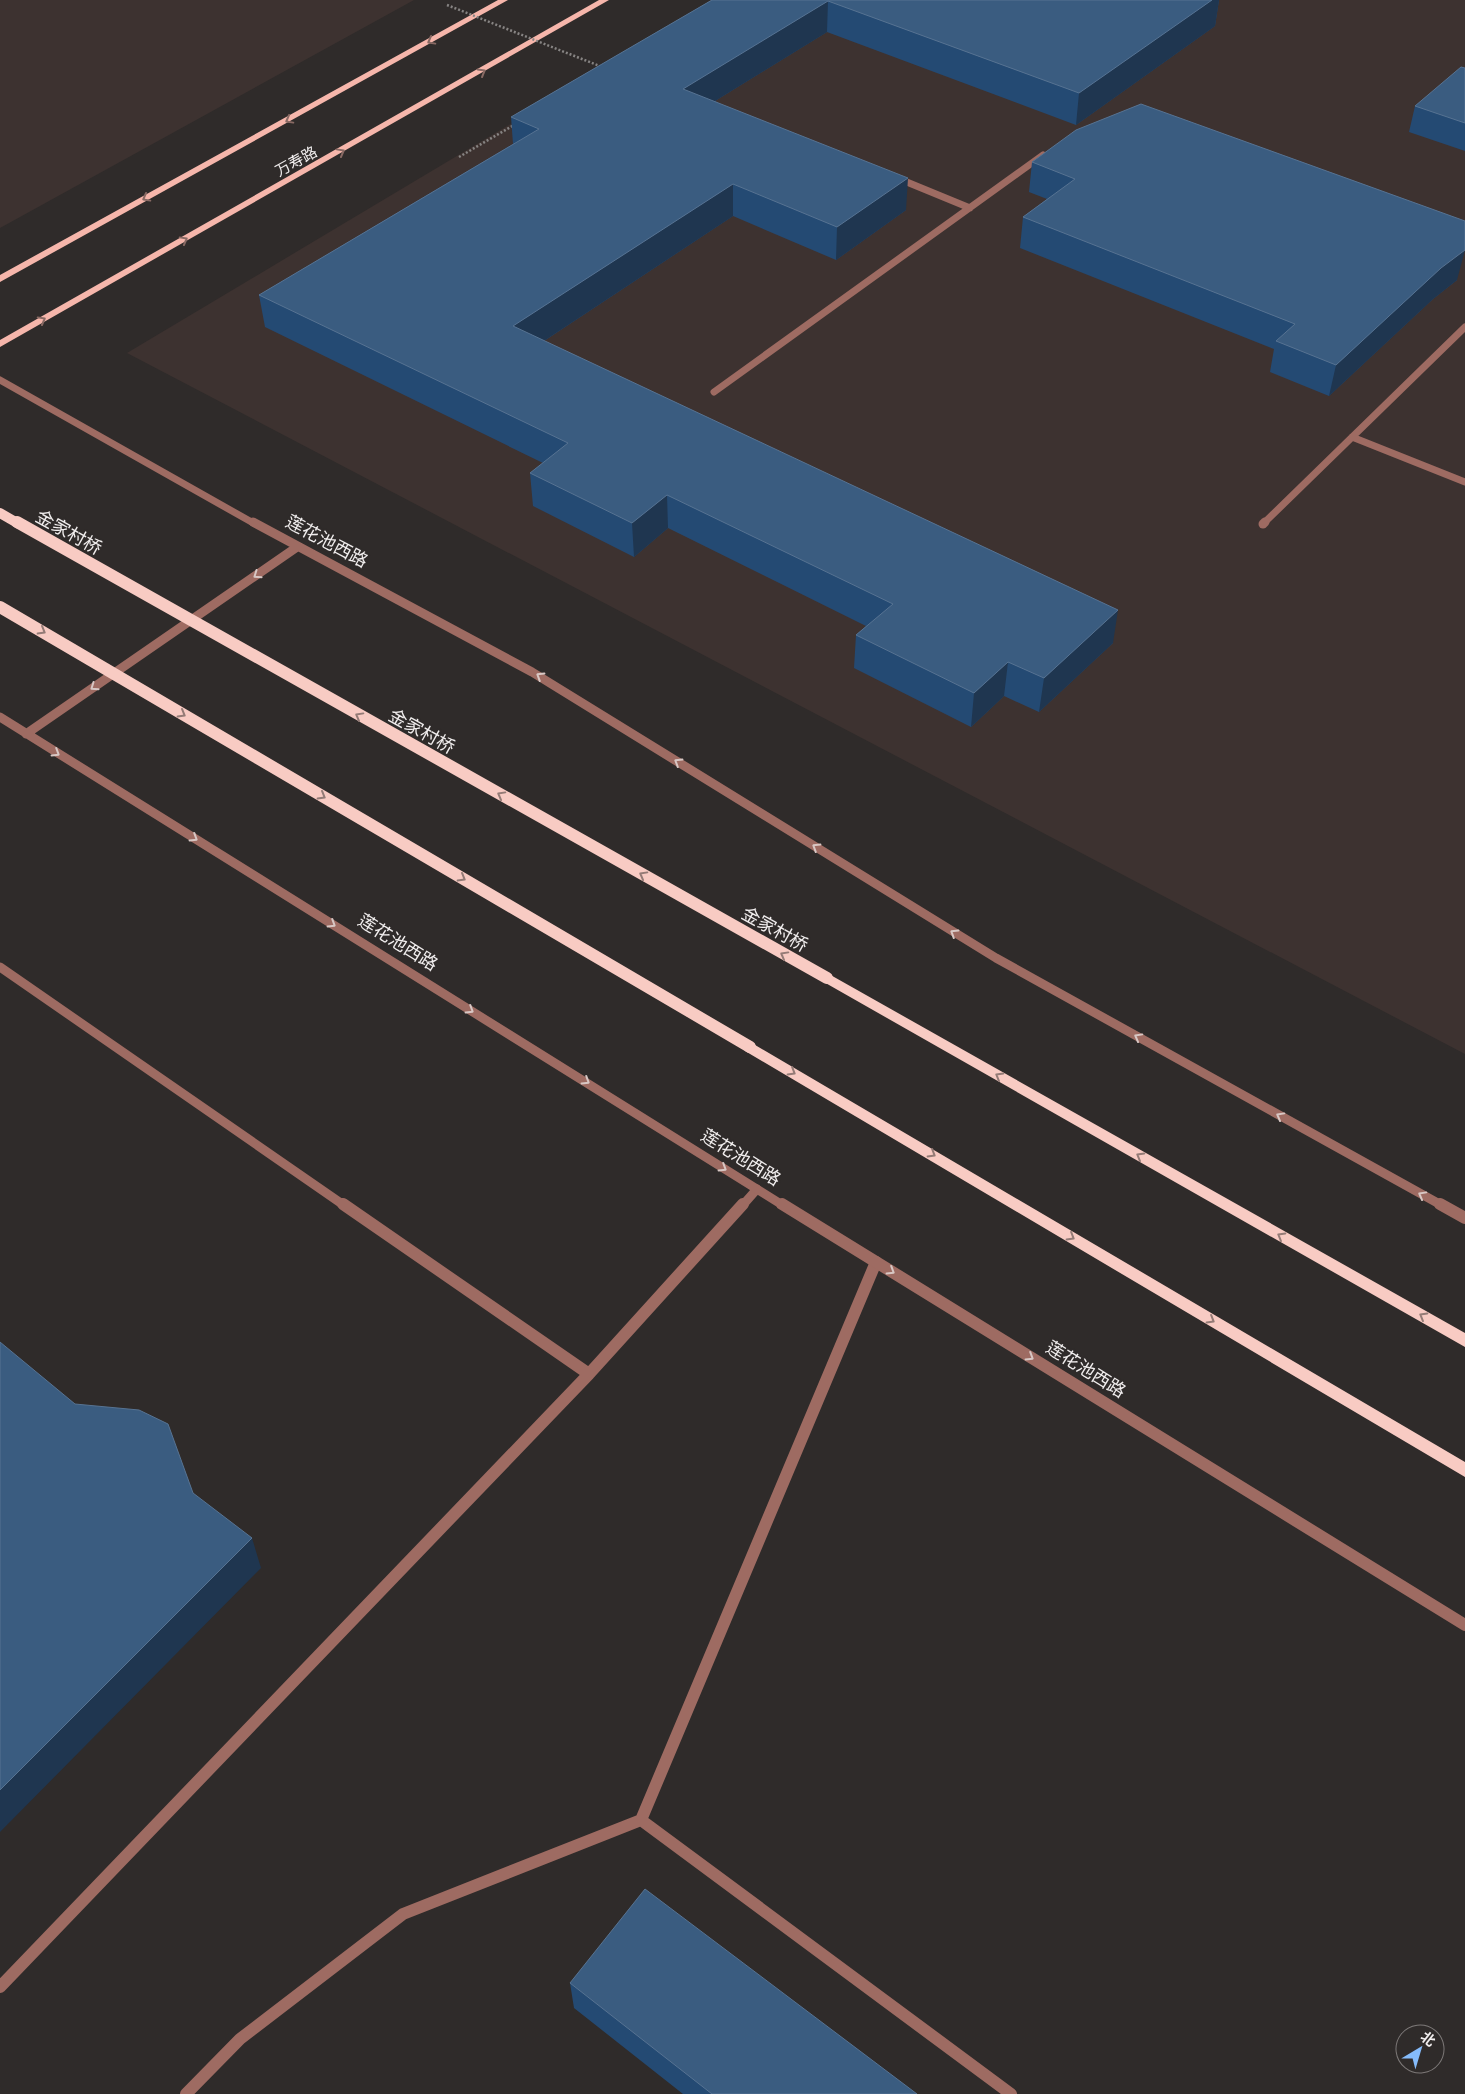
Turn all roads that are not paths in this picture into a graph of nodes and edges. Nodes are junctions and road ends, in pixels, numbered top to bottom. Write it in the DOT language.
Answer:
graph roads {
  1 [pos="504,0"];
  2 [pos="605,0"];
  3 [pos="1050,151"];
  4 [pos="888,174"];
  5 [pos="970,208"];
  6 [pos="0,279"];
  7 [pos="1465,327"];
  8 [pos="0,344"];
  9 [pos="0,380"];
  10 [pos="714,392"];
  11 [pos="1352,437"];
  12 [pos="1465,482"];
  13 [pos="0,513"];
  14 [pos="1263,524"];
  15 [pos="297,547"];
  16 [pos="0,607"];
  17 [pos="0,717"];
  18 [pos="26,734"];
  19 [pos="0,967"];
  20 [pos="757,1188"];
  21 [pos="1465,1218"];
  22 [pos="876,1262"];
  23 [pos="1465,1340"];
  24 [pos="589,1374"];
  25 [pos="1465,1470"];
  26 [pos="1465,1625"];
  27 [pos="641,1820"];
  28 [pos="0,1987"];
  29 [pos="186,2094"];
  30 [pos="1011,2094"];
  1 -- 6 [label="main road, one-way"];
  8 -- 2 [label="main road, 万寿路, one-way"];
  3 -- 5 [label="street"];
  4 -- 5 [label="street"];
  5 -- 10 [label="street"];
  7 -- 11 [label="street"];
  9 -- 15 [label="street, 莲花池西路"];
  11 -- 12 [label="street"];
  11 -- 14 [label="street"];
  23 -- 13 [label="highway, 金家村桥, one-way, bridge"];
  15 -- 18 [label="street, one-way"];
  21 -- 15 [label="street, 莲花池西路, one-way"];
  16 -- 25 [label="highway, one-way, bridge"];
  17 -- 18 [label="street, 莲花池西路"];
  18 -- 20 [label="street, 莲花池西路, one-way"];
  19 -- 24 [label="street"];
  20 -- 22 [label="street, 莲花池西路"];
  20 -- 24 [label="street"];
  22 -- 26 [label="street, 莲花池西路, one-way"];
  22 -- 27 [label="street"];
  24 -- 28 [label="street"];
  27 -- 29 [label="street"];
  27 -- 30 [label="street"];
}
